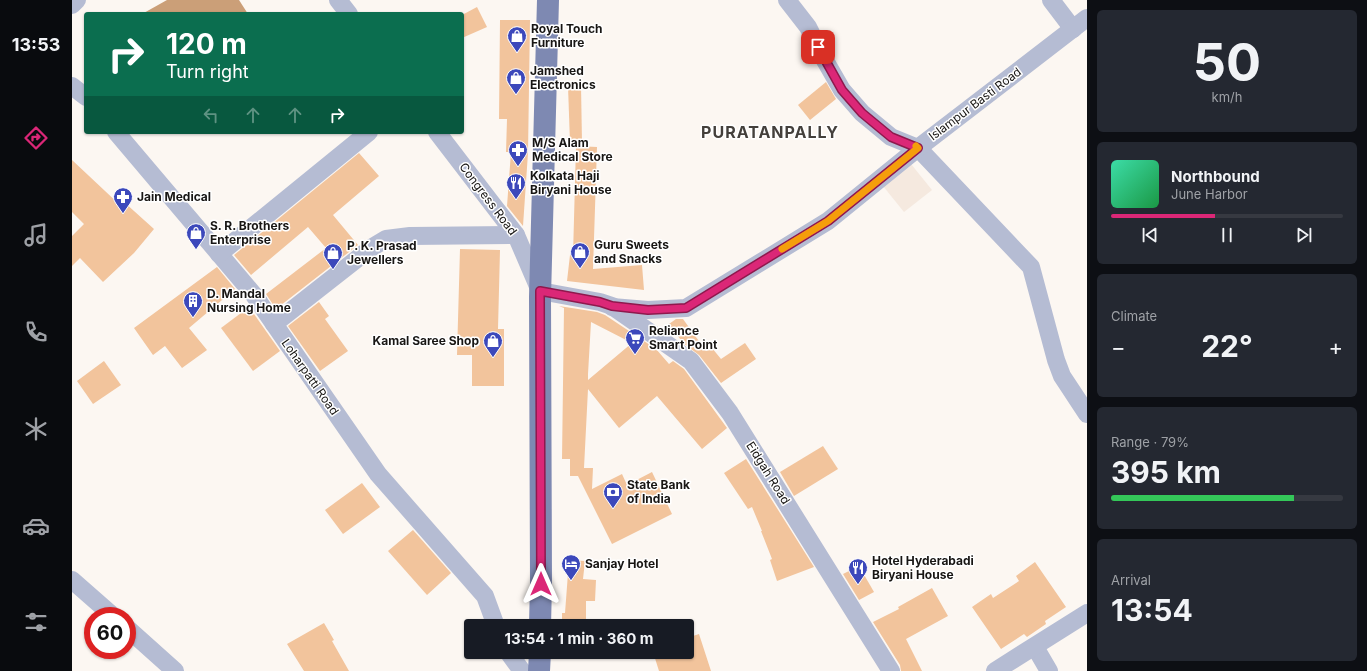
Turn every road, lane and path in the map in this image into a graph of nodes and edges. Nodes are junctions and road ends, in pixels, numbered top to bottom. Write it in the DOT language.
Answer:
graph roads {
  1 [pos="77,0"];
  2 [pos="338,0"];
  3 [pos="548,0"];
  4 [pos="787,0"];
  5 [pos="1051,0"];
  6 [pos="72,5"];
  7 [pos="347,12"];
  8 [pos="1087,18"];
  9 [pos="1073,29"];
  10 [pos="72,86"];
  11 [pos="84,95"];
  12 [pos="118,134"];
  13 [pos="367,134"];
  14 [pos="439,134"];
  15 [pos="918,148"];
  16 [pos="516,235"];
  17 [pos="219,254"];
  18 [pos="540,291"];
  19 [pos="612,306"];
  20 [pos="274,324"];
  21 [pos="1087,414"];
  22 [pos="72,580"];
  23 [pos="103,607"];
  24 [pos="1087,613"];
  25 [pos="493,619"];
  26 [pos="540,619"];
  27 [pos="136,636"];
  28 [pos="1035,647"];
  29 [pos="513,659"];
  30 [pos="540,659"];
  31 [pos="175,671"];
  32 [pos="522,671"];
  33 [pos="539,671"];
  34 [pos="892,671"];
  35 [pos="995,671"];
  36 [pos="1049,671"];
  1 -- 6 [label="street"];
  2 -- 7 [label="street"];
  3 -- 18 [label="main road"];
  4 -- 15 [label="street"];
  5 -- 9 [label="street"];
  8 -- 9 [label="street, Islampur Basti Road"];
  9 -- 15 [label="street, Islampur Basti Road"];
  10 -- 11 [label="street"];
  12 -- 17 [label="street, Loharpatti Road"];
  13 -- 17 [label="street"];
  14 -- 16 [label="street, Congress Road"];
  15 -- 19 [label="street, Islampur Basti Road"];
  15 -- 21 [label="street"];
  16 -- 18 [label="street, Congress Road"];
  16 -- 20 [label="street"];
  17 -- 20 [label="street, Loharpatti Road"];
  18 -- 19 [label="street"];
  18 -- 26 [label="main road"];
  19 -- 34 [label="street, Eidgah Road"];
  20 -- 25 [label="street, Loharpatti Road"];
  22 -- 23 [label="street"];
  24 -- 28 [label="street"];
  27 -- 31 [label="street"];
  28 -- 35 [label="street"];
  28 -- 36 [label="street"];
  29 -- 32 [label="street"];
  30 -- 33 [label="main road"];
}
